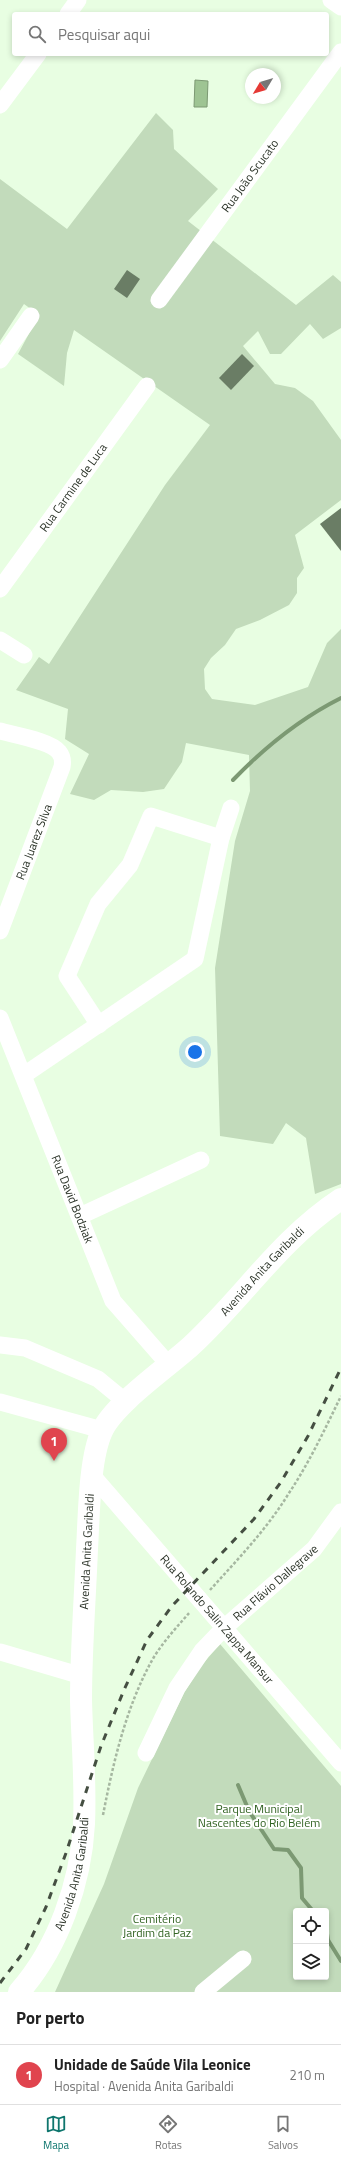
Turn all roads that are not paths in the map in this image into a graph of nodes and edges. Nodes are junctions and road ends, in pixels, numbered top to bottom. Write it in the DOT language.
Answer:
graph roads {
  1 [pos="78,0"];
  2 [pos="331,0"];
  3 [pos="341,7"];
  4 [pos="69,12"];
  5 [pos="341,52"];
  6 [pos="37,56"];
  7 [pos="0,105"];
  8 [pos="158,300"];
  9 [pos="31,316"];
  10 [pos="0,360"];
  11 [pos="147,386"];
  12 [pos="0,589"];
  13 [pos="0,640"];
  14 [pos="24,655"];
  15 [pos="0,732"];
  16 [pos="231,808"];
  17 [pos="221,838"];
  18 [pos="0,931"];
  19 [pos="0,1018"];
  20 [pos="99,1025"];
  21 [pos="24,1075"];
  22 [pos="201,1160"];
  23 [pos="341,1198"];
  24 [pos="80,1216"];
  25 [pos="0,1345"];
  26 [pos="169,1365"];
  27 [pos="0,1402"];
  28 [pos="126,1402"];
  29 [pos="102,1430"];
  30 [pos="92,1475"];
  31 [pos="341,1512"];
  32 [pos="224,1628"];
  33 [pos="0,1652"];
  34 [pos="82,1676"];
  35 [pos="146,1753"];
  36 [pos="341,1763"];
  37 [pos="243,1959"];
  38 [pos="19,1992"];
  39 [pos="203,1992"];
  1 -- 4 [label="street"];
  2 -- 3 [label="street"];
  5 -- 8 [label="street, Rua João Scucato"];
  6 -- 7 [label="street"];
  9 -- 10 [label="street"];
  11 -- 12 [label="street, Rua Carmine de Luca"];
  13 -- 14 [label="street"];
  15 -- 18 [label="street, Rua Juarez Silva"];
  16 -- 17 [label="street"];
  17 -- 20 [label="street"];
  17 -- 20 [label="street"];
  19 -- 21 [label="street, Rua David Bodziak"];
  20 -- 21 [label="street"];
  21 -- 24 [label="street, Rua David Bodziak"];
  22 -- 24 [label="street"];
  23 -- 26 [label="main road, Avenida Anita Garibaldi"];
  24 -- 26 [label="street, Rua David Bodziak"];
  25 -- 28 [label="street"];
  26 -- 28 [label="main road, Avenida Anita Garibaldi"];
  27 -- 29 [label="street"];
  28 -- 29 [label="main road, Avenida Anita Garibaldi"];
  29 -- 30 [label="main road, Avenida Anita Garibaldi"];
  30 -- 32 [label="street, Rua Rolando Salin Zappa Mansur"];
  30 -- 34 [label="main road, Avenida Anita Garibaldi"];
  31 -- 32 [label="street, Rua Flávio Dallegrave"];
  32 -- 35 [label="street, Rua Flávio Dallegrave"];
  32 -- 36 [label="street, Rua Rolando Salin Zappa Mansur"];
  33 -- 34 [label="street"];
  34 -- 38 [label="main road, Avenida Anita Garibaldi"];
  37 -- 39 [label="street"];
}
